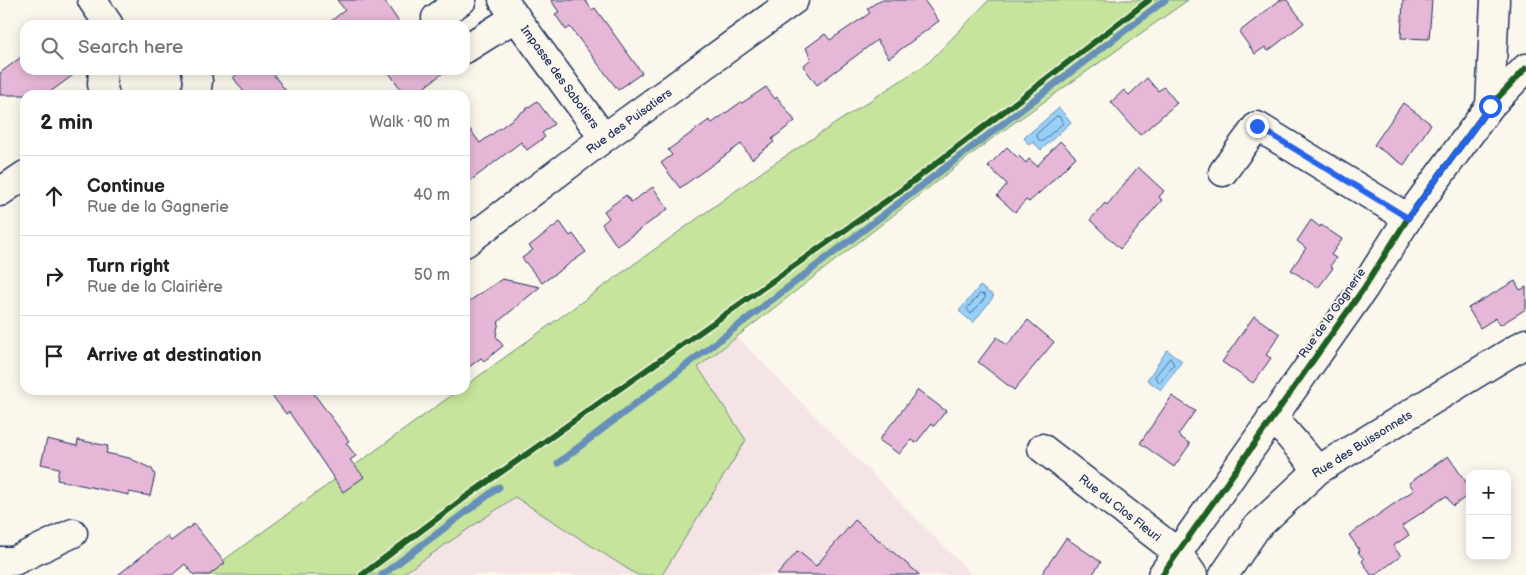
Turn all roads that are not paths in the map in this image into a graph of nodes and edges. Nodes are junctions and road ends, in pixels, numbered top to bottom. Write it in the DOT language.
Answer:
graph roads {
  1 [pos="92,0"];
  2 [pos="462,0"];
  3 [pos="794,0"];
  4 [pos="1495,0"];
  5 [pos="510,8"];
  6 [pos="106,20"];
  7 [pos="438,20"];
  8 [pos="470,45"];
  9 [pos="1526,68"];
  10 [pos="103,75"];
  11 [pos="197,75"];
  12 [pos="104,90"];
  13 [pos="197,90"];
  14 [pos="1490,106"];
  15 [pos="604,138"];
  16 [pos="1223,172"];
  17 [pos="20,178"];
  18 [pos="0,192"];
  19 [pos="1408,218"];
  20 [pos="470,239"];
  21 [pos="1526,343"];
  22 [pos="1272,416"];
  23 [pos="1042,448"];
  24 [pos="1318,470"];
  25 [pos="73,533"];
  26 [pos="1177,552"];
  27 [pos="0,560"];
  28 [pos="1162,575"];
  29 [pos="1193,575"];
  30 [pos="1224,575"];
  1 -- 6 [label="street"];
  2 -- 7 [label="street"];
  3 -- 15 [label="street, Rue des Puisatiers"];
  4 -- 14 [label="street"];
  5 -- 8 [label="street, Impasse des Sabotiers"];
  5 -- 15 [label="street, Impasse des Sabotiers"];
  9 -- 14 [label="street, Rue de la Gagnerie"];
  10 -- 12 [label="street"];
  11 -- 13 [label="street"];
  14 -- 19 [label="street, Rue de la Gagnerie"];
  15 -- 20 [label="street, Rue des Puisatiers"];
  16 -- 19 [label="street"];
  17 -- 18 [label="street"];
  19 -- 22 [label="street, Rue de la Gagnerie"];
  21 -- 24 [label="street, Rue des Buissonnets"];
  22 -- 24 [label="street"];
  22 -- 26 [label="street, Rue de la Gagnerie"];
  23 -- 26 [label="street, Rue du Clos Fleuri"];
  24 -- 30 [label="street, Rue des Buissonnets"];
  25 -- 27 [label="street"];
  26 -- 28 [label="street, Rue de la Gagnerie"];
  26 -- 29 [label="street, Rue du Clos Fleuri"];
}
